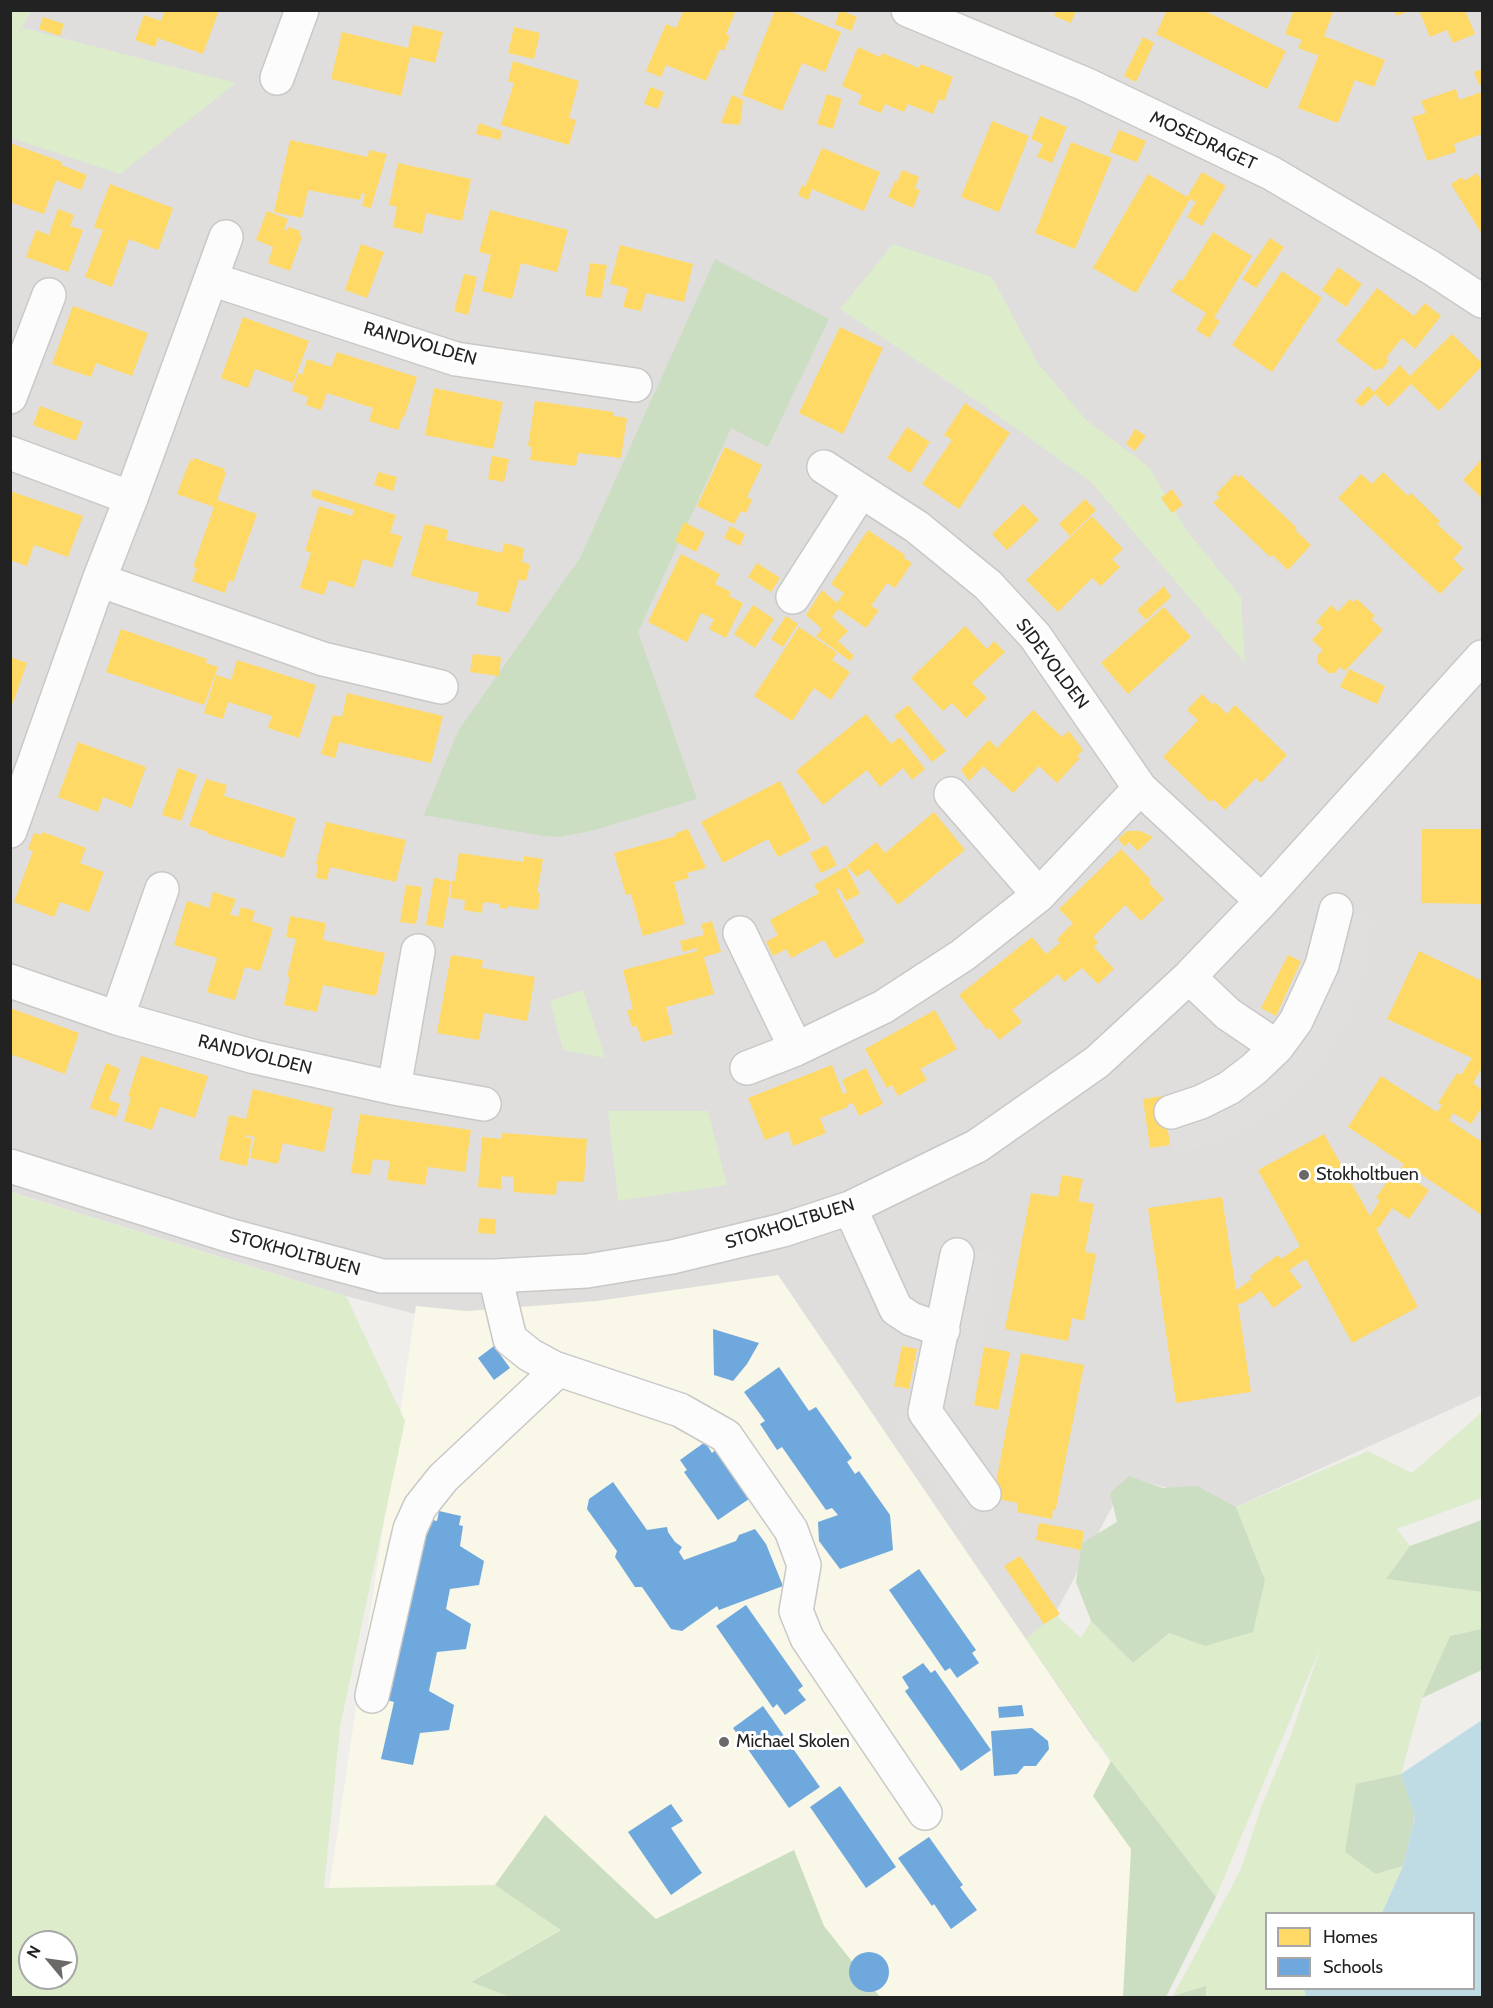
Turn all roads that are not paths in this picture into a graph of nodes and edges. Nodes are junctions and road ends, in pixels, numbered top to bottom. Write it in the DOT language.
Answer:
graph roads {
  1 [pos="302,10"];
  2 [pos="908,10"];
  3 [pos="277,78"];
  4 [pos="226,237"];
  5 [pos="211,279"];
  6 [pos="48,295"];
  7 [pos="1482,301"];
  8 [pos="635,385"];
  9 [pos="10,397"];
  10 [pos="10,453"];
  11 [pos="824,466"];
  12 [pos="861,490"];
  13 [pos="131,498"];
  14 [pos="99,580"];
  15 [pos="793,597"];
  16 [pos="1482,657"];
  17 [pos="441,687"];
  18 [pos="1140,788"];
  19 [pos="951,794"];
  20 [pos="10,831"];
  21 [pos="162,889"];
  22 [pos="1039,895"];
  23 [pos="1262,901"];
  24 [pos="1336,910"];
  25 [pos="740,933"];
  26 [pos="418,951"];
  27 [pos="1189,977"];
  28 [pos="10,981"];
  29 [pos="117,1018"];
  30 [pos="1277,1047"];
  31 [pos="796,1049"];
  32 [pos="747,1068"];
  33 [pos="394,1088"];
  34 [pos="484,1104"];
  35 [pos="1171,1112"];
  36 [pos="10,1166"];
  37 [pos="850,1208"];
  38 [pos="957,1255"];
  39 [pos="495,1276"];
  40 [pos="943,1330"];
  41 [pos="558,1370"];
  42 [pos="984,1494"];
  43 [pos="372,1696"];
  44 [pos="925,1813"];
  1 -- 3 [label="street"];
  2 -- 7 [label="street, MOSEDRAGET"];
  4 -- 5 [label="street"];
  5 -- 8 [label="street, RANDVOLDEN"];
  5 -- 13 [label="street"];
  6 -- 9 [label="street"];
  10 -- 13 [label="street"];
  11 -- 12 [label="street, SIDEVOLDEN"];
  12 -- 15 [label="street"];
  12 -- 18 [label="street, SIDEVOLDEN"];
  13 -- 14 [label="street"];
  14 -- 17 [label="street"];
  14 -- 20 [label="street"];
  16 -- 23 [label="street, STOKHOLTBUEN"];
  18 -- 22 [label="street"];
  18 -- 23 [label="street, SIDEVOLDEN"];
  19 -- 22 [label="street"];
  21 -- 29 [label="street"];
  22 -- 31 [label="street"];
  23 -- 27 [label="street, STOKHOLTBUEN"];
  24 -- 30 [label="street"];
  25 -- 31 [label="street"];
  26 -- 33 [label="street"];
  27 -- 30 [label="street"];
  27 -- 37 [label="street, STOKHOLTBUEN"];
  28 -- 29 [label="street, RANDVOLDEN"];
  29 -- 33 [label="street, RANDVOLDEN"];
  30 -- 35 [label="street"];
  31 -- 32 [label="street"];
  33 -- 34 [label="street, RANDVOLDEN"];
  36 -- 39 [label="street, STOKHOLTBUEN"];
  37 -- 39 [label="street, STOKHOLTBUEN"];
  37 -- 40 [label="street"];
  38 -- 40 [label="street"];
  39 -- 41 [label="street"];
  40 -- 42 [label="street"];
  41 -- 43 [label="street"];
  41 -- 44 [label="street"];
}
